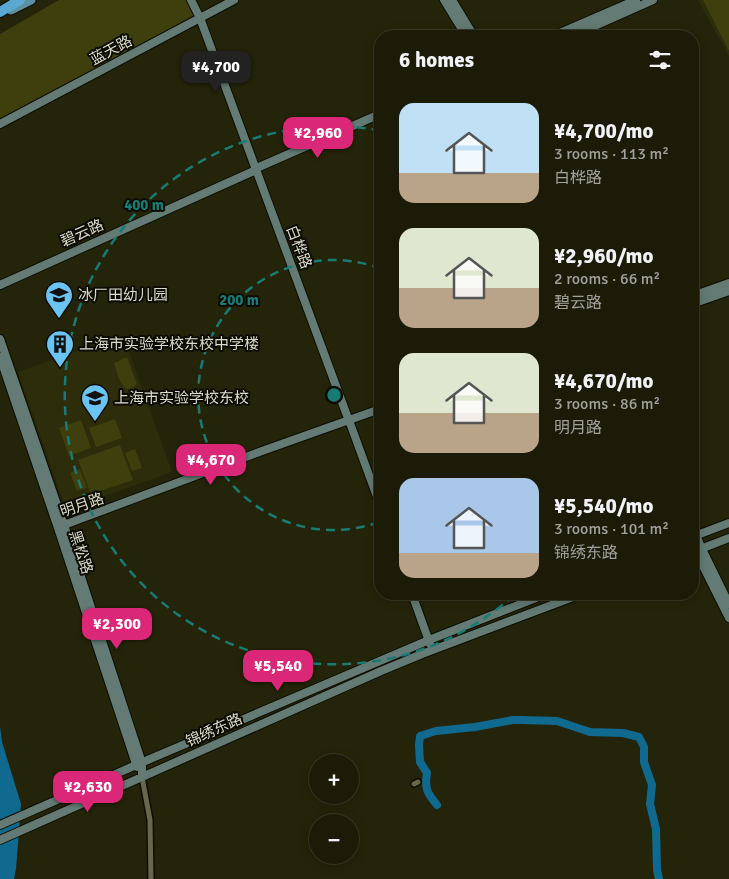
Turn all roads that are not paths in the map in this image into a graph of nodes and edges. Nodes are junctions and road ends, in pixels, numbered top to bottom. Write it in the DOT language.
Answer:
graph roads {
  1 [pos="19,0"];
  2 [pos="31,0"];
  3 [pos="234,0"];
  4 [pos="444,0"];
  5 [pos="452,0"];
  6 [pos="636,0"];
  7 [pos="653,0"];
  8 [pos="192,3"];
  9 [pos="0,10"];
  10 [pos="0,16"];
  11 [pos="200,18"];
  12 [pos="462,30"];
  13 [pos="470,30"];
  14 [pos="566,30"];
  15 [pos="586,30"];
  16 [pos="374,117"];
  17 [pos="374,122"];
  18 [pos="0,124"];
  19 [pos="256,170"];
  20 [pos="729,283"];
  21 [pos="0,285"];
  22 [pos="729,291"];
  23 [pos="699,294"];
  24 [pos="699,302"];
  25 [pos="0,339"];
  26 [pos="0,357"];
  27 [pos="374,412"];
  28 [pos="374,415"];
  29 [pos="350,422"];
  30 [pos="374,488"];
  31 [pos="729,523"];
  32 [pos="62,527"];
  33 [pos="699,534"];
  34 [pos="729,538"];
  35 [pos="699,548"];
  36 [pos="699,555"];
  37 [pos="699,557"];
  38 [pos="414,600"];
  39 [pos="531,600"];
  40 [pos="565,600"];
  41 [pos="729,604"];
  42 [pos="729,618"];
  43 [pos="429,640"];
  44 [pos="432,650"];
  45 [pos="139,764"];
  46 [pos="143,781"];
  47 [pos="0,825"];
  48 [pos="0,840"];
  49 [pos="151,879"];
  1 -- 9 [label="highway"];
  2 -- 10 [label="main road"];
  3 -- 11 [label="street, 蓝天路"];
  4 -- 12 [label="street"];
  5 -- 13 [label="street"];
  6 -- 14 [label="street"];
  7 -- 15 [label="street"];
  8 -- 11 [label="street, 白桦路"];
  11 -- 18 [label="street, 蓝天路"];
  11 -- 19 [label="street, 白桦路"];
  16 -- 19 [label="street, 碧云路"];
  17 -- 19 [label="street, 碧云路"];
  19 -- 21 [label="street, 碧云路"];
  19 -- 29 [label="street, 白桦路"];
  20 -- 23 [label="street"];
  22 -- 24 [label="street"];
  25 -- 32 [label="street"];
  26 -- 32 [label="street, 黑松路"];
  27 -- 29 [label="street, 明月路"];
  28 -- 29 [label="street, 明月路"];
  29 -- 30 [label="street, 白桦路"];
  29 -- 32 [label="street, 明月路"];
  31 -- 33 [label="street"];
  32 -- 45 [label="street"];
  34 -- 35 [label="street"];
  36 -- 41 [label="street"];
  37 -- 42 [label="street"];
  38 -- 43 [label="street"];
  39 -- 43 [label="street, 锦绣东路"];
  40 -- 44 [label="street, 锦绣东路"];
  43 -- 44 [label="street"];
  43 -- 45 [label="street, 锦绣东路"];
  44 -- 46 [label="street, 锦绣东路"];
  45 -- 46 [label="street"];
  45 -- 47 [label="street, 锦绣东路"];
  46 -- 48 [label="street, 锦绣东路"];
  46 -- 49 [label="street"];
}
